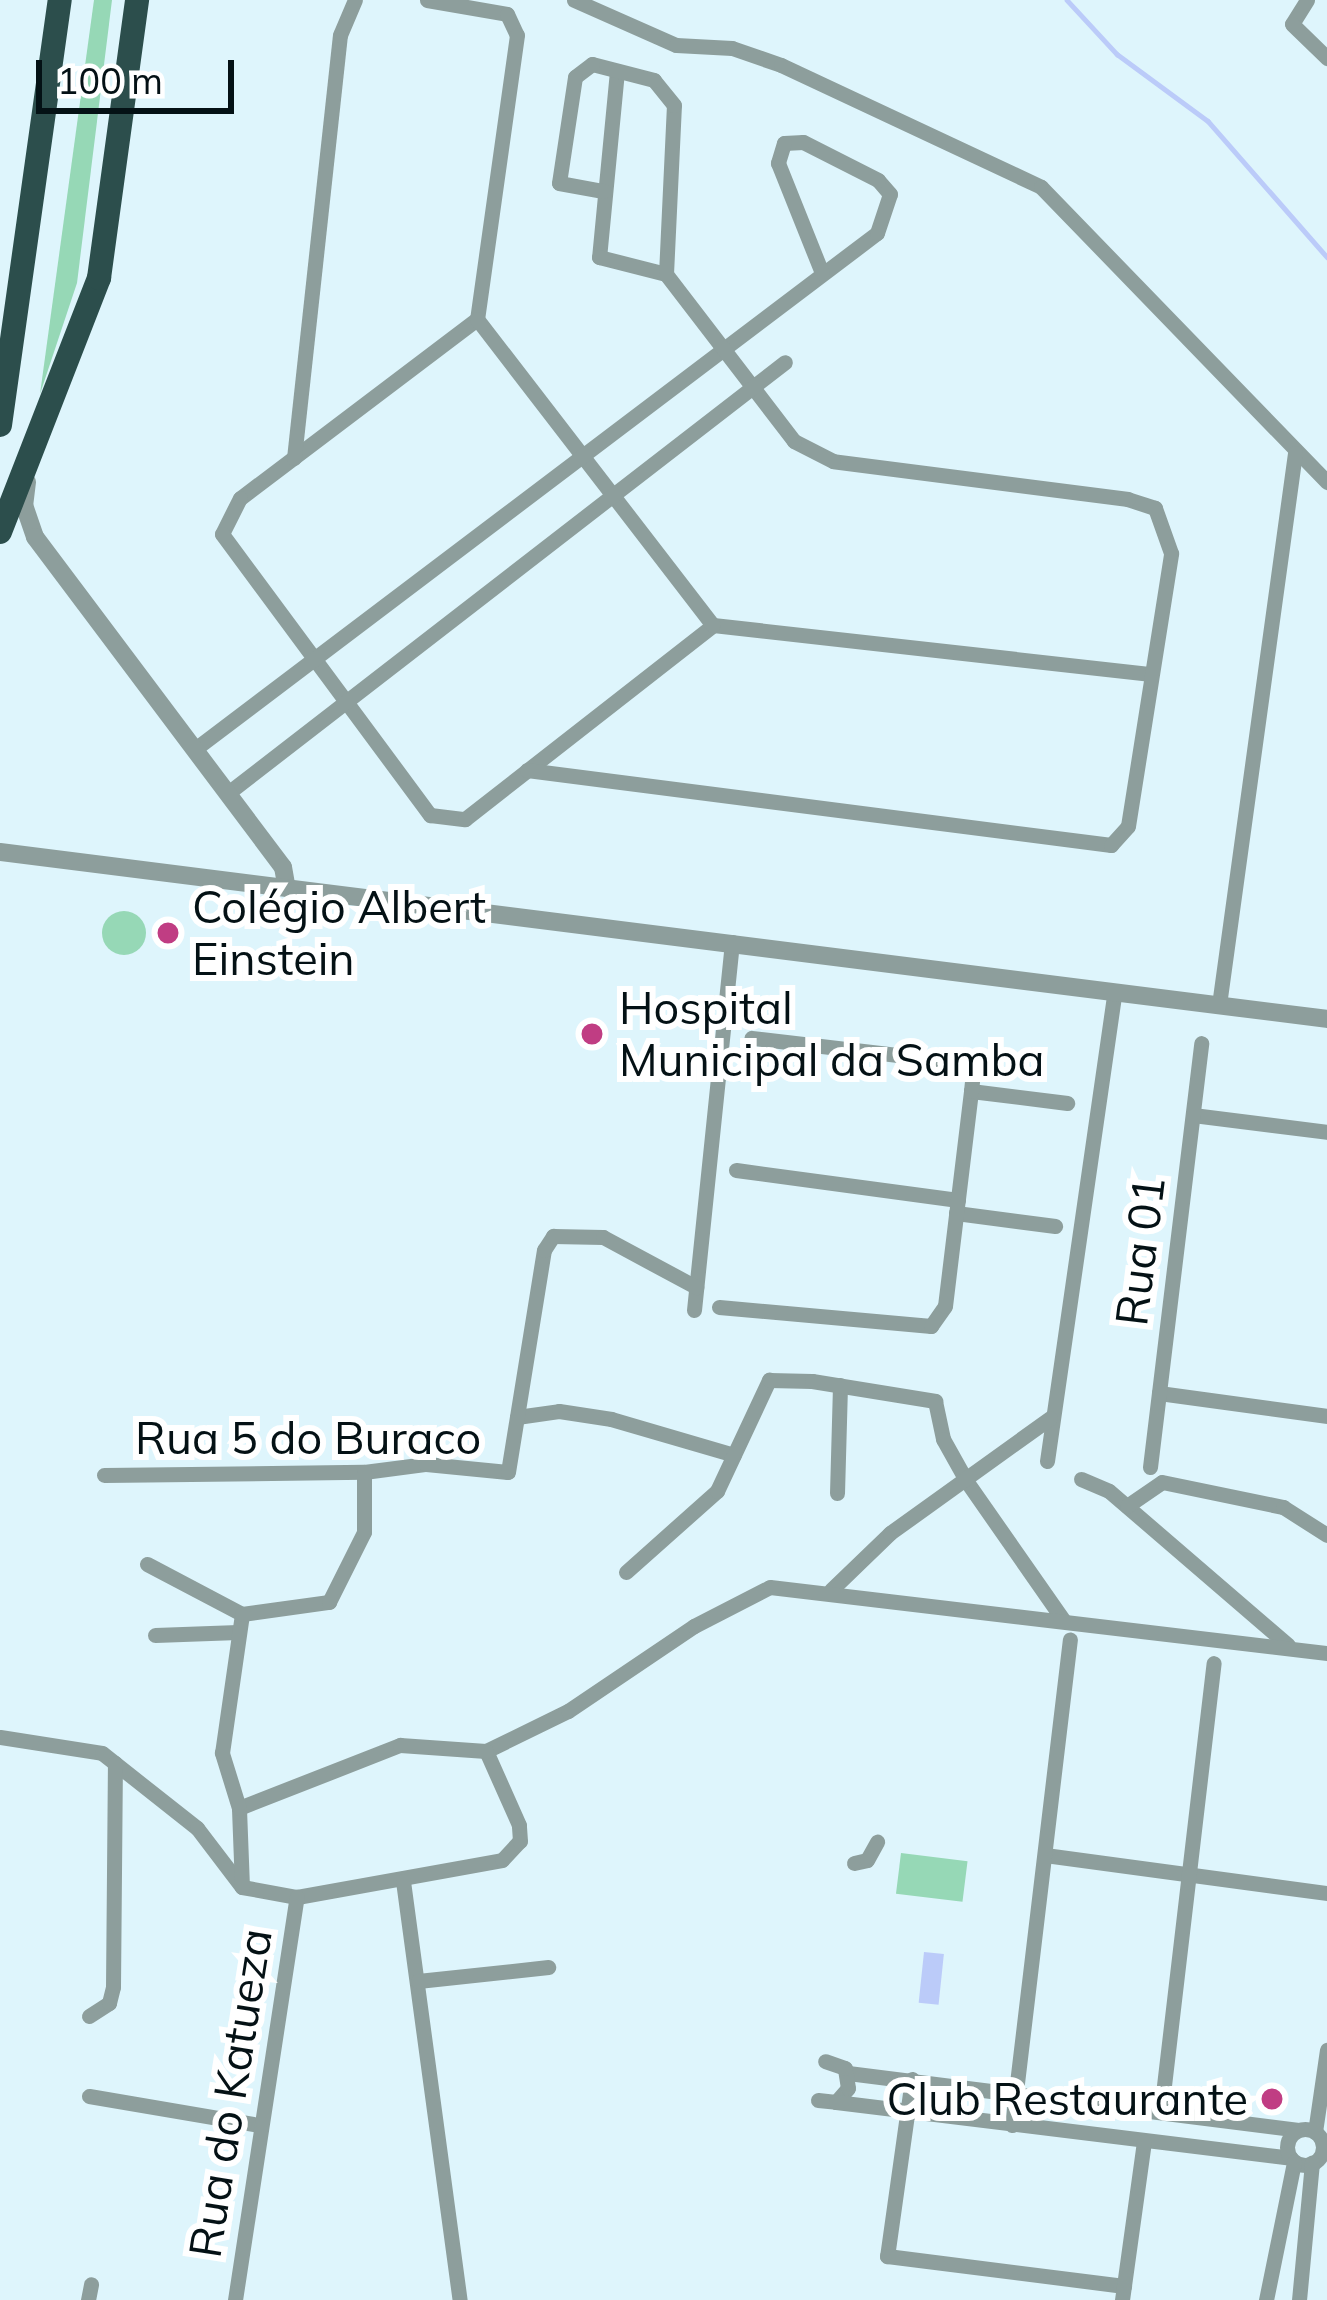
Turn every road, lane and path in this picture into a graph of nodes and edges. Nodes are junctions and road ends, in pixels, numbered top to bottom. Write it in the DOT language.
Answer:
graph roads {
  1 [pos="60,0"];
  2 [pos="137,0"];
  3 [pos="355,0"];
  4 [pos="427,0"];
  5 [pos="574,0"];
  6 [pos="1307,0"];
  7 [pos="1327,58"];
  8 [pos="617,70"];
  9 [pos="603,191"];
  10 [pos="822,273"];
  11 [pos="666,274"];
  12 [pos="477,319"];
  13 [pos="717,348"];
  14 [pos="785,362"];
  15 [pos="753,387"];
  16 [pos="0,425"];
  17 [pos="39,438"];
  18 [pos="580,453"];
  19 [pos="1295,453"];
  20 [pos="294,458"];
  21 [pos="1327,482"];
  22 [pos="612,496"];
  23 [pos="0,532"];
  24 [pos="713,626"];
  25 [pos="312,659"];
  26 [pos="1151,674"];
  27 [pos="345,702"];
  28 [pos="195,749"];
  29 [pos="527,770"];
  30 [pos="228,794"];
  31 [pos="0,852"];
  32 [pos="286,884"];
  33 [pos="732,942"];
  34 [pos="1115,992"];
  35 [pos="1219,1005"];
  36 [pos="1327,1019"];
  37 [pos="752,1037"];
  38 [pos="1201,1043"];
  39 [pos="971,1091"];
  40 [pos="1067,1103"];
  41 [pos="1192,1115"];
  42 [pos="1327,1132"];
  43 [pos="736,1170"];
  44 [pos="957,1206"];
  45 [pos="1055,1226"];
  46 [pos="696,1287"];
  47 [pos="719,1307"];
  48 [pos="694,1310"];
  49 [pos="840,1385"];
  50 [pos="1159,1393"];
  51 [pos="1327,1416"];
  52 [pos="517,1417"];
  53 [pos="1051,1418"];
  54 [pos="734,1455"];
  55 [pos="1047,1461"];
  56 [pos="1150,1467"];
  57 [pos="364,1472"];
  58 [pos="104,1475"];
  59 [pos="1081,1480"];
  60 [pos="967,1482"];
  61 [pos="837,1493"];
  62 [pos="1127,1506"];
  63 [pos="1327,1535"];
  64 [pos="147,1564"];
  65 [pos="626,1572"];
  66 [pos="831,1590"];
  67 [pos="242,1614"];
  68 [pos="1064,1621"];
  69 [pos="238,1632"];
  70 [pos="155,1635"];
  71 [pos="1070,1639"];
  72 [pos="1290,1647"];
  73 [pos="1327,1653"];
  74 [pos="1214,1663"];
  75 [pos="0,1737"];
  76 [pos="486,1751"];
  77 [pos="115,1763"];
  78 [pos="239,1808"];
  79 [pos="877,1842"];
  80 [pos="1045,1855"];
  81 [pos="854,1863"];
  82 [pos="1189,1874"];
  83 [pos="403,1881"];
  84 [pos="242,1888"];
  85 [pos="1327,1892"];
  86 [pos="297,1897"];
  87 [pos="548,1967"];
  88 [pos="418,1981"];
  89 [pos="89,2016"];
  90 [pos="1327,2050"];
  91 [pos="825,2061"];
  92 [pos="848,2073"];
  93 [pos="912,2079"];
  94 [pos="1016,2091"];
  95 [pos="89,2096"];
  96 [pos="908,2110"];
  97 [pos="1161,2111"];
  98 [pos="258,2125"];
  99 [pos="1012,2125"];
  100 [pos="1307,2131"];
  101 [pos="1144,2142"];
  102 [pos="1292,2160"];
  103 [pos="1312,2163"];
  104 [pos="1124,2293"];
  105 [pos="235,2300"];
  106 [pos="460,2300"];
  107 [pos="1266,2300"];
  108 [pos="1299,2300"];
  1 -- 16 [label="highway"];
  2 -- 17 [label="highway"];
  3 -- 20 [label="street"];
  4 -- 12 [label="street"];
  5 -- 19 [label="street"];
  6 -- 7 [label="street"];
  8 -- 9 [label="street"];
  8 -- 9 [label="street"];
  8 -- 11 [label="street"];
  9 -- 11 [label="street"];
  10 -- 10 [label="street"];
  10 -- 13 [label="street"];
  11 -- 13 [label="street"];
  12 -- 18 [label="street"];
  12 -- 20 [label="street"];
  13 -- 15 [label="street"];
  13 -- 18 [label="street"];
  14 -- 15 [label="street"];
  15 -- 22 [label="street"];
  15 -- 26 [label="street"];
  17 -- 23 [label="highway"];
  17 -- 28 [label="street"];
  18 -- 22 [label="street"];
  18 -- 25 [label="street"];
  19 -- 21 [label="street"];
  19 -- 35 [label="street"];
  20 -- 25 [label="street"];
  22 -- 24 [label="street"];
  22 -- 27 [label="street"];
  24 -- 26 [label="street"];
  24 -- 29 [label="street"];
  25 -- 27 [label="street"];
  25 -- 28 [label="street"];
  26 -- 29 [label="street"];
  27 -- 29 [label="street"];
  27 -- 30 [label="street"];
  28 -- 30 [label="street"];
  30 -- 32 [label="street"];
  31 -- 32 [label="street"];
  32 -- 33 [label="street"];
  33 -- 34 [label="street"];
  33 -- 46 [label="street"];
  34 -- 35 [label="street"];
  34 -- 53 [label="street"];
  35 -- 36 [label="street"];
  37 -- 39 [label="street"];
  38 -- 41 [label="street, Rua 01"];
  39 -- 40 [label="street"];
  39 -- 44 [label="street"];
  41 -- 42 [label="street"];
  41 -- 50 [label="street, Rua 01"];
  43 -- 44 [label="street"];
  44 -- 45 [label="street"];
  44 -- 47 [label="street"];
  46 -- 48 [label="street"];
  46 -- 52 [label="street"];
  49 -- 54 [label="street"];
  49 -- 60 [label="street"];
  49 -- 61 [label="street"];
  50 -- 51 [label="street"];
  50 -- 56 [label="street, Rua 01"];
  52 -- 54 [label="street"];
  52 -- 57 [label="street, Rua 5 do Buraco"];
  53 -- 55 [label="street"];
  53 -- 60 [label="street"];
  54 -- 65 [label="street"];
  57 -- 58 [label="street, Rua 5 do Buraco"];
  57 -- 67 [label="street"];
  59 -- 62 [label="street"];
  60 -- 66 [label="street"];
  60 -- 68 [label="street"];
  62 -- 63 [label="street"];
  62 -- 72 [label="street"];
  64 -- 67 [label="street"];
  66 -- 68 [label="street"];
  66 -- 76 [label="street"];
  67 -- 69 [label="street"];
  68 -- 72 [label="street"];
  69 -- 70 [label="street"];
  69 -- 78 [label="street"];
  71 -- 80 [label="street"];
  72 -- 73 [label="street"];
  74 -- 82 [label="street"];
  75 -- 77 [label="street"];
  76 -- 78 [label="street"];
  76 -- 83 [label="street"];
  77 -- 84 [label="street"];
  77 -- 89 [label="street"];
  78 -- 84 [label="street"];
  79 -- 81 [label="street"];
  80 -- 82 [label="street"];
  80 -- 94 [label="street"];
  82 -- 85 [label="street"];
  82 -- 97 [label="street"];
  83 -- 86 [label="street"];
  83 -- 88 [label="street"];
  84 -- 86 [label="street"];
  86 -- 98 [label="street, Rua do Katueza"];
  87 -- 88 [label="street"];
  88 -- 106 [label="street"];
  90 -- 100 [label="street"];
  91 -- 92 [label="street"];
  92 -- 93 [label="street"];
  92 -- 96 [label="street"];
  93 -- 94 [label="street"];
  93 -- 96 [label="street"];
  94 -- 97 [label="street"];
  94 -- 99 [label="street"];
  95 -- 98 [label="street"];
  96 -- 99 [label="street"];
  96 -- 104 [label="street"];
  97 -- 100 [label="street"];
  98 -- 105 [label="street, Rua do Katueza"];
  99 -- 101 [label="street"];
  100 -- 102 [label="street"];
  100 -- 103 [label="street"];
  101 -- 102 [label="street"];
  101 -- 104 [label="street"];
  102 -- 103 [label="street"];
  102 -- 107 [label="street"];
  103 -- 108 [label="street"];
}
